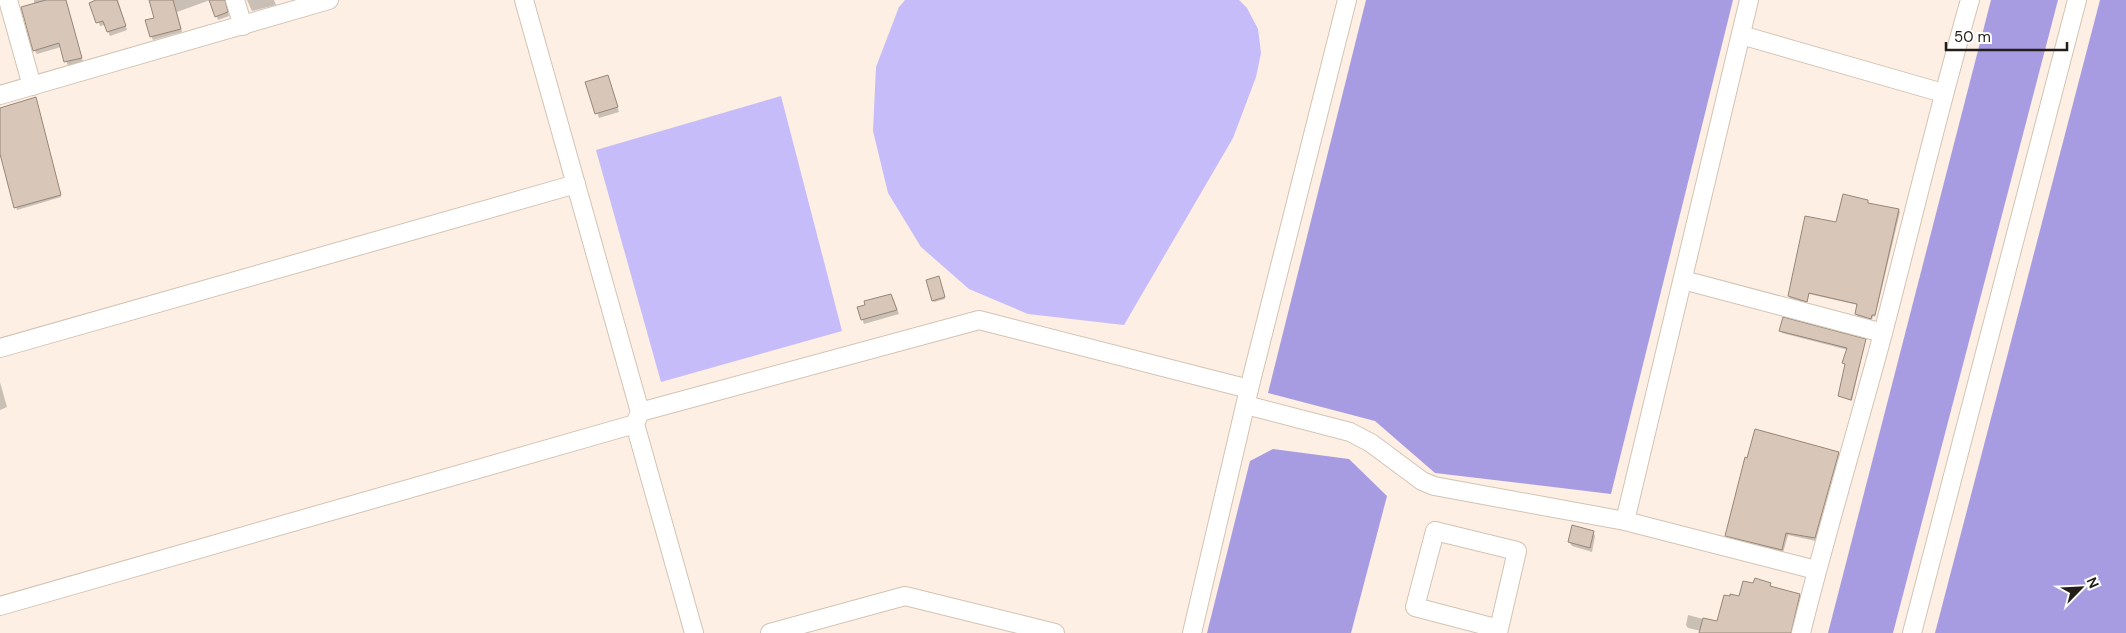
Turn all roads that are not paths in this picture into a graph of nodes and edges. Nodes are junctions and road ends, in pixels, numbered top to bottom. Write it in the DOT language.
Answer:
graph roads {
  1 [pos="8,0"];
  2 [pos="235,0"];
  3 [pos="329,0"];
  4 [pos="524,0"];
  5 [pos="1347,0"];
  6 [pos="1749,0"];
  7 [pos="1970,0"];
  8 [pos="2077,0"];
  9 [pos="243,26"];
  10 [pos="1741,35"];
  11 [pos="32,86"];
  12 [pos="1943,93"];
  13 [pos="0,95"];
  14 [pos="576,184"];
  15 [pos="1683,280"];
  16 [pos="1883,333"];
  17 [pos="0,348"];
  18 [pos="1247,397"];
  19 [pos="637,418"];
  20 [pos="1625,521"];
  21 [pos="1816,570"];
  22 [pos="0,606"];
  23 [pos="1499,631"];
  24 [pos="694,633"];
  25 [pos="770,633"];
  26 [pos="1055,633"];
  27 [pos="1192,633"];
  28 [pos="1801,633"];
  29 [pos="1912,633"];
  1 -- 11 [label="street"];
  2 -- 9 [label="street"];
  3 -- 9 [label="street"];
  4 -- 14 [label="street"];
  5 -- 18 [label="street"];
  6 -- 10 [label="street"];
  7 -- 12 [label="street"];
  8 -- 29 [label="street"];
  9 -- 11 [label="street"];
  10 -- 12 [label="street"];
  10 -- 15 [label="street"];
  11 -- 13 [label="street"];
  12 -- 16 [label="street"];
  14 -- 17 [label="street"];
  14 -- 19 [label="street"];
  15 -- 16 [label="street"];
  15 -- 20 [label="street"];
  16 -- 21 [label="street"];
  18 -- 19 [label="street"];
  18 -- 20 [label="street"];
  18 -- 27 [label="street"];
  19 -- 22 [label="street"];
  19 -- 24 [label="street"];
  20 -- 21 [label="street"];
  21 -- 28 [label="street"];
  23 -- 23 [label="street"];
  25 -- 26 [label="street"];
}
